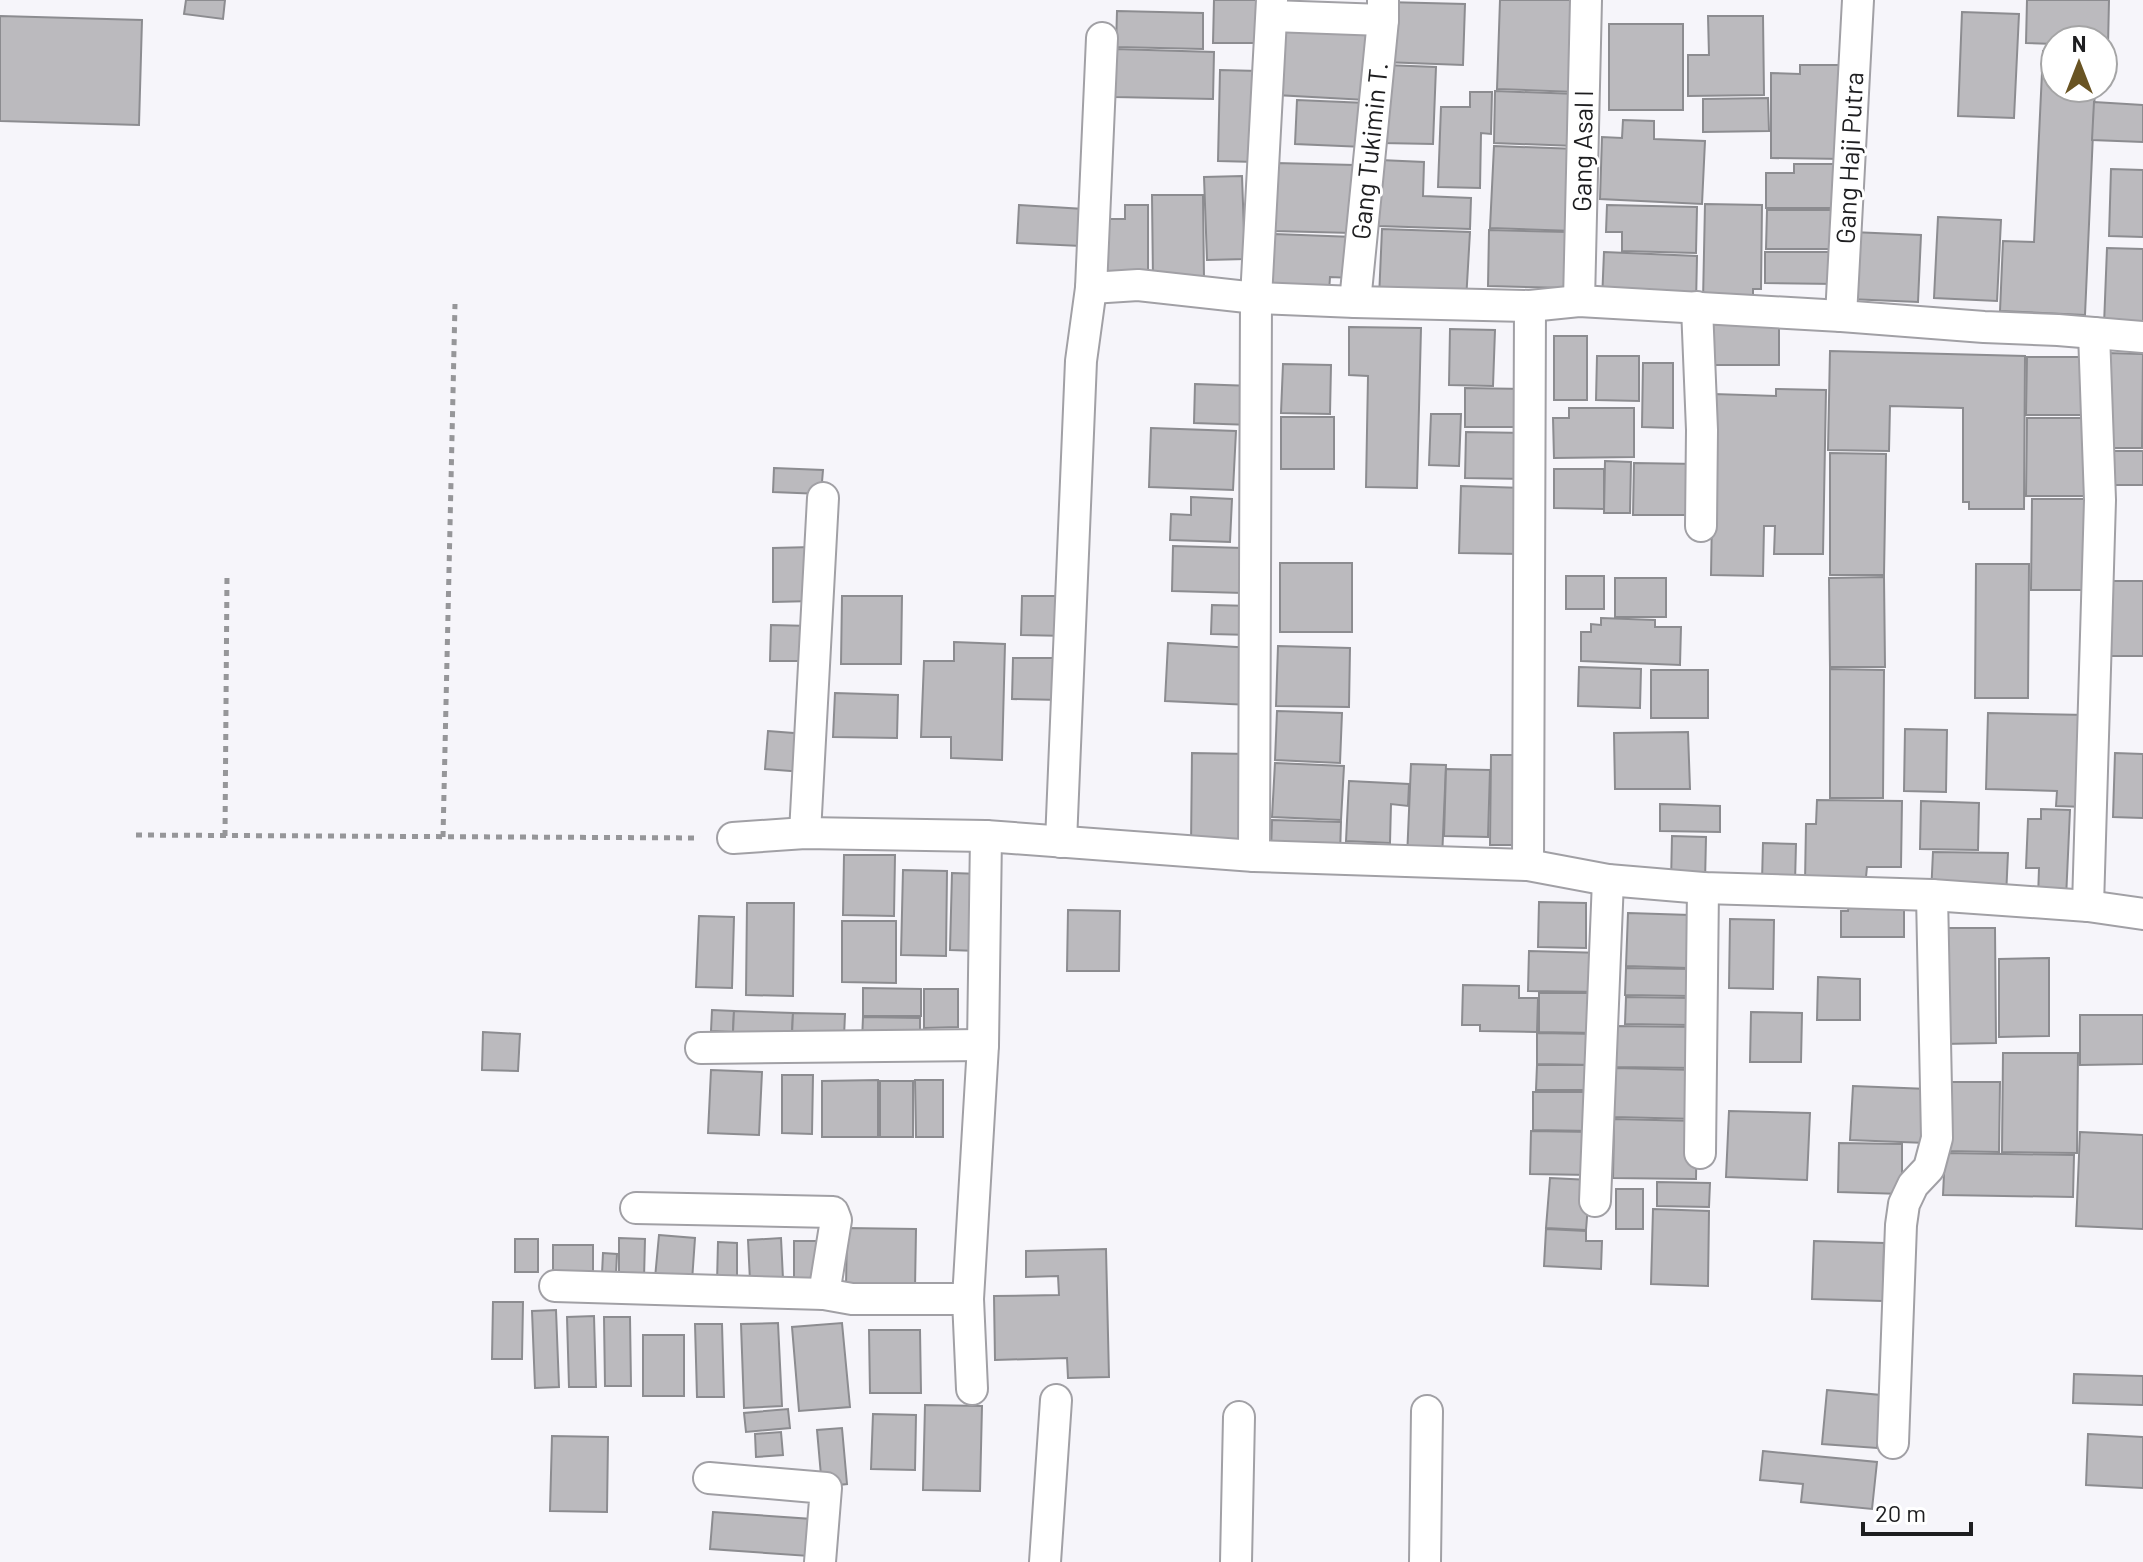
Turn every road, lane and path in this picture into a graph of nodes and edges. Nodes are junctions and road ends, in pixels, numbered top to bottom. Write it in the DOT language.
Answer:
graph roads {
  1 [pos="1586,0"];
  2 [pos="1858,0"];
  3 [pos="1272,8"];
  4 [pos="1383,10"];
  5 [pos="1102,38"];
  6 [pos="1091,288"];
  7 [pos="1256,298"];
  8 [pos="1579,301"];
  9 [pos="1355,302"];
  10 [pos="455,304"];
  11 [pos="1530,306"];
  12 [pos="1697,307"];
  13 [pos="1841,316"];
  14 [pos="2094,333"];
  15 [pos="2143,337"];
  16 [pos="823,498"];
  17 [pos="1701,526"];
  18 [pos="227,574"];
  19 [pos="805,833"];
  20 [pos="136,835"];
  21 [pos="225,836"];
  22 [pos="986,836"];
  23 [pos="443,837"];
  24 [pos="733,838"];
  25 [pos="1061,842"];
  26 [pos="1254,856"];
  27 [pos="1528,865"];
  28 [pos="1608,880"];
  29 [pos="1703,888"];
  30 [pos="1932,895"];
  31 [pos="2088,906"];
  32 [pos="2143,914"];
  33 [pos="983,1045"];
  34 [pos="701,1048"];
  35 [pos="1700,1153"];
  36 [pos="1595,1201"];
  37 [pos="636,1208"];
  38 [pos="555,1286"];
  39 [pos="824,1294"];
  40 [pos="968,1299"];
  41 [pos="972,1389"];
  42 [pos="1056,1400"];
  43 [pos="1427,1411"];
  44 [pos="1239,1417"];
  45 [pos="1893,1443"];
  46 [pos="709,1478"];
  47 [pos="820,1562"];
  48 [pos="1045,1562"];
  49 [pos="1236,1562"];
  50 [pos="1425,1562"];
  1 -- 8 [label="street, Gang Asal I"];
  2 -- 13 [label="street, Gang Haji Putra"];
  3 -- 4 [label="street"];
  3 -- 7 [label="street"];
  4 -- 9 [label="street, Gang Tukimin T."];
  5 -- 6 [label="street"];
  6 -- 7 [label="street"];
  6 -- 25 [label="street"];
  7 -- 9 [label="street"];
  7 -- 26 [label="street"];
  8 -- 11 [label="street"];
  8 -- 12 [label="street"];
  9 -- 11 [label="street"];
  10 -- 23 [label="path"];
  11 -- 27 [label="street"];
  12 -- 13 [label="street"];
  12 -- 17 [label="street"];
  13 -- 14 [label="street"];
  14 -- 15 [label="street"];
  14 -- 31 [label="street"];
  16 -- 19 [label="street"];
  18 -- 21 [label="path"];
  19 -- 22 [label="street"];
  19 -- 24 [label="street"];
  20 -- 21 [label="path"];
  21 -- 23 [label="path"];
  22 -- 25 [label="street"];
  22 -- 33 [label="street"];
  23 -- 24 [label="path"];
  25 -- 26 [label="street"];
  26 -- 27 [label="street"];
  27 -- 28 [label="street"];
  28 -- 29 [label="street"];
  28 -- 36 [label="street"];
  29 -- 30 [label="street"];
  29 -- 35 [label="street"];
  30 -- 31 [label="street"];
  30 -- 45 [label="street"];
  31 -- 32 [label="street"];
  33 -- 34 [label="street"];
  33 -- 40 [label="street"];
  37 -- 39 [label="street"];
  38 -- 39 [label="street"];
  39 -- 40 [label="street"];
  40 -- 41 [label="street"];
  42 -- 48 [label="street"];
  43 -- 50 [label="street"];
  44 -- 49 [label="street"];
  46 -- 47 [label="street"];
}
